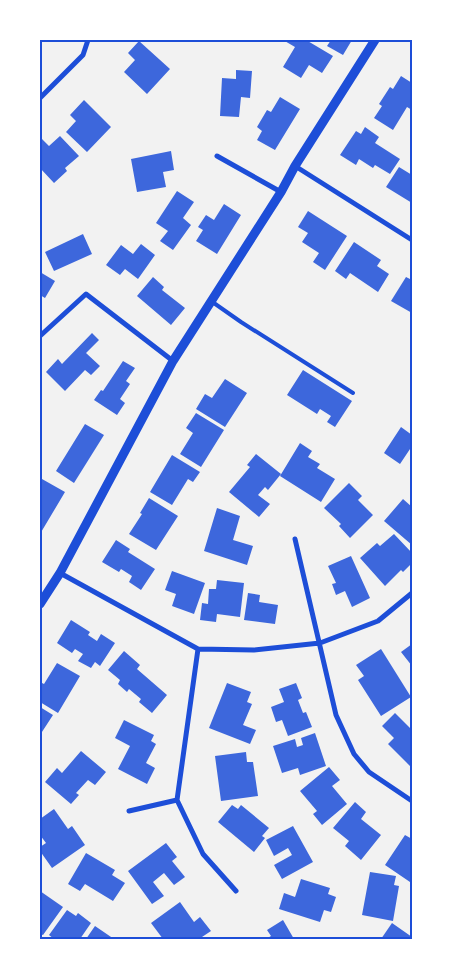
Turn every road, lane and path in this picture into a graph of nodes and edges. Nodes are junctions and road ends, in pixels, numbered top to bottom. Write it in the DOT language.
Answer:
graph roads {
  1 [pos="88,40"];
  2 [pos="375,40"];
  3 [pos="40,98"];
  4 [pos="217,156"];
  5 [pos="295,166"];
  6 [pos="281,192"];
  7 [pos="412,240"];
  8 [pos="211,301"];
  9 [pos="40,336"];
  10 [pos="173,361"];
  11 [pos="353,393"];
  12 [pos="295,539"];
  13 [pos="60,573"];
  14 [pos="412,593"];
  15 [pos="40,604"];
  16 [pos="320,643"];
  17 [pos="198,649"];
  18 [pos="178,800"];
  19 [pos="412,801"];
  20 [pos="129,811"];
  21 [pos="236,891"];
  1 -- 3 [label="street"];
  2 -- 5 [label="street"];
  4 -- 6 [label="street"];
  5 -- 6 [label="street"];
  5 -- 7 [label="street"];
  6 -- 8 [label="street"];
  8 -- 10 [label="street"];
  8 -- 11 [label="lane"];
  9 -- 10 [label="street"];
  10 -- 13 [label="street"];
  12 -- 16 [label="street"];
  13 -- 15 [label="street"];
  13 -- 17 [label="street"];
  14 -- 16 [label="street"];
  16 -- 17 [label="street"];
  16 -- 19 [label="street"];
  17 -- 18 [label="street"];
  18 -- 20 [label="street"];
  18 -- 21 [label="street"];
}
